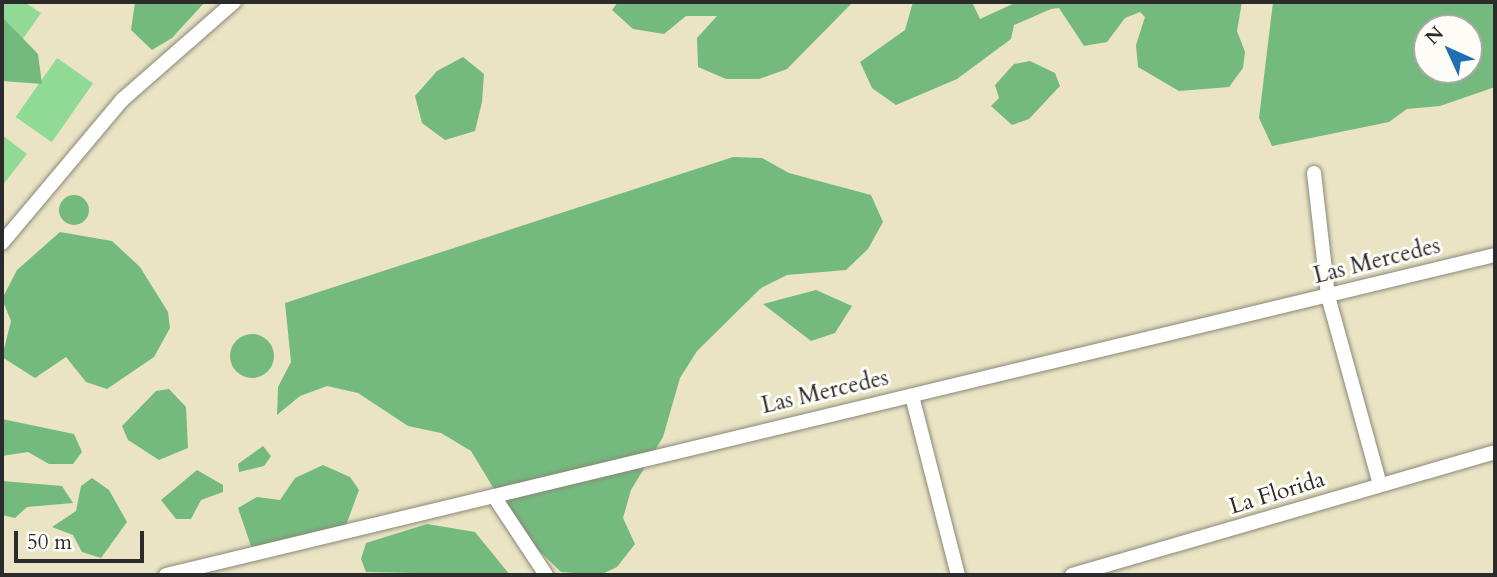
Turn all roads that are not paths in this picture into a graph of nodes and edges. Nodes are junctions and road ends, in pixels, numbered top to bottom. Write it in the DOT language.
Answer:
graph roads {
  1 [pos="234,2"];
  2 [pos="1314,173"];
  3 [pos="2,243"];
  4 [pos="1495,255"];
  5 [pos="1328,296"];
  6 [pos="912,396"];
  7 [pos="1493,455"];
  8 [pos="1380,485"];
  9 [pos="495,498"];
  10 [pos="166,575"];
  11 [pos="546,575"];
  12 [pos="958,575"];
  13 [pos="1072,575"];
  1 -- 3 [label="street"];
  2 -- 5 [label="street"];
  4 -- 5 [label="street, Las Mercedes"];
  5 -- 6 [label="street, Las Mercedes"];
  5 -- 8 [label="street"];
  6 -- 9 [label="street, Las Mercedes"];
  6 -- 12 [label="street"];
  7 -- 8 [label="street, La Florida"];
  8 -- 13 [label="street, La Florida"];
  9 -- 10 [label="street, Las Mercedes"];
  9 -- 11 [label="street"];
}
